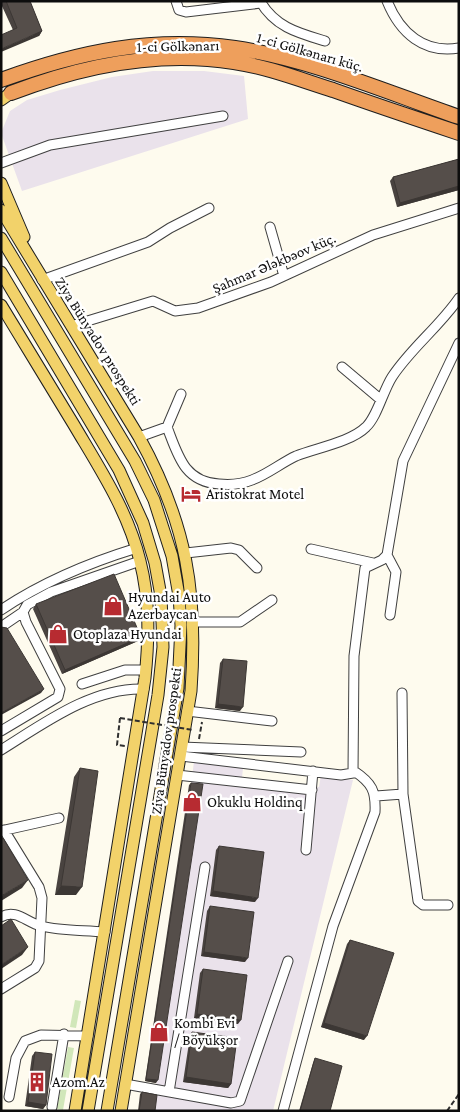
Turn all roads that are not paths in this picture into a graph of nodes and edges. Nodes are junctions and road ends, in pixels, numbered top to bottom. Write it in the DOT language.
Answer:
graph roads {
  1 [pos="176,1"];
  2 [pos="388,1"];
  3 [pos="261,2"];
  4 [pos="325,41"];
  5 [pos="459,48"];
  6 [pos="1,80"];
  7 [pos="4,97"];
  8 [pos="224,116"];
  9 [pos="459,117"];
  10 [pos="459,133"];
  11 [pos="1,162"];
  12 [pos="1,184"];
  13 [pos="209,208"];
  14 [pos="459,208"];
  15 [pos="2,212"];
  16 [pos="270,227"];
  17 [pos="1,238"];
  18 [pos="1,272"];
  19 [pos="284,276"];
  20 [pos="42,280"];
  21 [pos="459,298"];
  22 [pos="1,305"];
  23 [pos="70,326"];
  24 [pos="459,343"];
  25 [pos="342,367"];
  26 [pos="181,394"];
  27 [pos="380,399"];
  28 [pos="167,427"];
  29 [pos="139,437"];
  30 [pos="137,548"];
  31 [pos="311,549"];
  32 [pos="186,553"];
  33 [pos="387,555"];
  34 [pos="140,561"];
  35 [pos="373,563"];
  36 [pos="257,568"];
  37 [pos="179,596"];
  38 [pos="272,600"];
  39 [pos="1,610"];
  40 [pos="23,612"];
  41 [pos="390,615"];
  42 [pos="193,622"];
  43 [pos="1,627"];
  44 [pos="146,670"];
  45 [pos="82,684"];
  46 [pos="144,689"];
  47 [pos="191,691"];
  48 [pos="402,693"];
  49 [pos="158,695"];
  50 [pos="187,711"];
  51 [pos="272,721"];
  52 [pos="1,732"];
  53 [pos="1,750"];
  54 [pos="181,751"];
  55 [pos="301,752"];
  56 [pos="354,770"];
  57 [pos="313,771"];
  58 [pos="177,775"];
  59 [pos="312,790"];
  60 [pos="403,794"];
  61 [pos="376,796"];
  62 [pos="59,818"];
  63 [pos="3,830"];
  64 [pos="306,850"];
  65 [pos="205,867"];
  66 [pos="127,880"];
  67 [pos="159,884"];
  68 [pos="448,905"];
  69 [pos="1,917"];
  70 [pos="41,926"];
  71 [pos="105,932"];
  72 [pos="288,961"];
  73 [pos="1,990"];
  74 [pos="94,997"];
  75 [pos="126,999"];
  76 [pos="64,1034"];
  77 [pos="88,1036"];
  78 [pos="126,1084"];
  79 [pos="169,1092"];
  80 [pos="9,1097"];
  81 [pos="52,1107"];
  82 [pos="75,1111"];
  83 [pos="88,1111"];
  84 [pos="107,1111"];
  85 [pos="121,1111"];
  86 [pos="283,1111"];
  1 -- 3 [label="street"];
  2 -- 5 [label="street"];
  3 -- 4 [label="street"];
  6 -- 9 [label="highway, 1-ci Gölkənarı küç."];
  7 -- 10 [label="highway, 1-ci Gölkənarı"];
  8 -- 11 [label="street"];
  12 -- 20 [label="main road"];
  13 -- 20 [label="street"];
  14 -- 19 [label="street, Şahmar Ələkbəov küç."];
  15 -- 20 [label="main road, Ziya Bünyadov prospekti"];
  16 -- 19 [label="street"];
  17 -- 37 [label="main road, Ziya Bünyadov prospekti"];
  18 -- 49 [label="main road, Ziya Bünyadov prospekti"];
  19 -- 23 [label="street, Şahmar Ələkbəov küç."];
  20 -- 23 [label="main road, Ziya Bünyadov prospekti"];
  21 -- 27 [label="street"];
  22 -- 30 [label="main road, Ziya Bünyadov prospekti"];
  23 -- 29 [label="main road, Ziya Bünyadov prospekti"];
  24 -- 33 [label="street"];
  25 -- 27 [label="street"];
  26 -- 28 [label="street"];
  27 -- 28 [label="street"];
  28 -- 29 [label="street"];
  29 -- 32 [label="main road, Ziya Bünyadov prospekti"];
  30 -- 34 [label="main road, Ziya Bünyadov prospekti"];
  30 -- 39 [label="street"];
  31 -- 35 [label="street"];
  32 -- 36 [label="street"];
  32 -- 42 [label="main road, Ziya Bünyadov prospekti"];
  33 -- 35 [label="street"];
  33 -- 41 [label="street"];
  34 -- 40 [label="street"];
  34 -- 44 [label="main road, Ziya Bünyadov prospekti"];
  34 -- 49 [label="main road"];
  35 -- 56 [label="street"];
  37 -- 47 [label="main road"];
  37 -- 75 [label="main road, Ziya Bünyadov prospekti"];
  38 -- 42 [label="street"];
  40 -- 43 [label="street"];
  40 -- 52 [label="street"];
  42 -- 47 [label="main road, Ziya Bünyadov prospekti"];
  44 -- 45 [label="street"];
  44 -- 46 [label="main road, Ziya Bünyadov prospekti"];
  46 -- 53 [label="street"];
  46 -- 71 [label="main road, Ziya Bünyadov prospekti"];
  47 -- 50 [label="main road, Ziya Bünyadov prospekti"];
  48 -- 60 [label="street"];
  49 -- 66 [label="main road, Ziya Bünyadov prospekti"];
  50 -- 51 [label="street"];
  50 -- 54 [label="main road, Ziya Bünyadov prospekti"];
  54 -- 55 [label="street"];
  54 -- 57 [label="street"];
  54 -- 58 [label="main road, Ziya Bünyadov prospekti"];
  56 -- 57 [label="street"];
  56 -- 61 [label="street"];
  57 -- 59 [label="street"];
  58 -- 59 [label="street"];
  58 -- 67 [label="main road, Ziya Bünyadov prospekti"];
  59 -- 64 [label="street"];
  60 -- 61 [label="street"];
  60 -- 68 [label="street"];
  61 -- 86 [label="street"];
  62 -- 63 [label="street"];
  63 -- 70 [label="street"];
  65 -- 79 [label="street"];
  66 -- 74 [label="main road"];
  66 -- 83 [label="main road, Ziya Bünyadov prospekti"];
  67 -- 75 [label="main road"];
  67 -- 78 [label="main road, Ziya Bünyadov prospekti"];
  69 -- 70 [label="street"];
  70 -- 71 [label="street"];
  70 -- 73 [label="street"];
  71 -- 74 [label="main road, Ziya Bünyadov prospekti"];
  72 -- 79 [label="street"];
  74 -- 77 [label="main road, Ziya Bünyadov prospekti"];
  75 -- 84 [label="main road, Ziya Bünyadov prospekti"];
  76 -- 77 [label="street"];
  76 -- 80 [label="street"];
  76 -- 81 [label="street"];
  77 -- 82 [label="main road, Ziya Bünyadov prospekti"];
  78 -- 79 [label="street"];
  78 -- 85 [label="main road, Ziya Bünyadov prospekti"];
}
